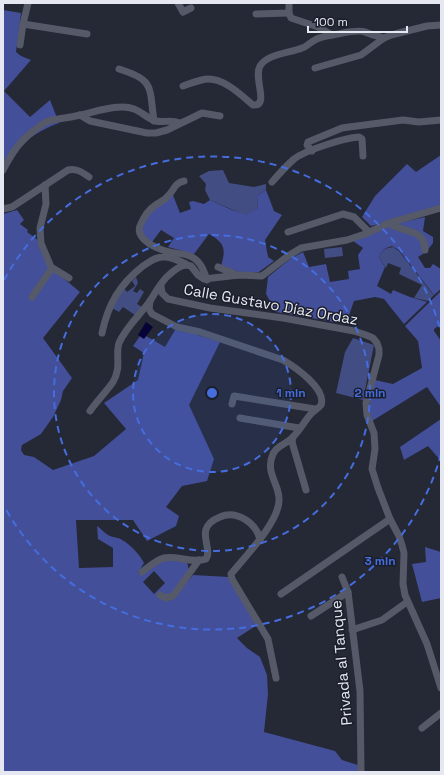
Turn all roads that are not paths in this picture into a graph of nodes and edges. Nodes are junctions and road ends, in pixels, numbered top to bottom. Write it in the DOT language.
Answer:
graph roads {
  1 [pos="28,3"];
  2 [pos="178,3"];
  3 [pos="289,3"];
  4 [pos="191,8"];
  5 [pos="289,13"];
  6 [pos="256,14"];
  7 [pos="23,24"];
  8 [pos="441,25"];
  9 [pos="87,34"];
  10 [pos="332,36"];
  11 [pos="384,38"];
  12 [pos="20,45"];
  13 [pos="119,68"];
  14 [pos="315,68"];
  15 [pos="183,86"];
  16 [pos="80,115"];
  17 [pos="220,116"];
  18 [pos="441,120"];
  19 [pos="154,121"];
  20 [pos="180,123"];
  21 [pos="312,151"];
  22 [pos="363,156"];
  23 [pos="3,170"];
  24 [pos="89,177"];
  25 [pos="184,181"];
  26 [pos="272,182"];
  27 [pos="44,185"];
  28 [pos="441,208"];
  29 [pos="3,209"];
  30 [pos="389,223"];
  31 [pos="288,232"];
  32 [pos="369,232"];
  33 [pos="425,250"];
  34 [pos="186,264"];
  35 [pos="218,267"];
  36 [pos="52,268"];
  37 [pos="239,275"];
  38 [pos="69,278"];
  39 [pos="207,280"];
  40 [pos="161,286"];
  41 [pos="32,297"];
  42 [pos="150,301"];
  43 [pos="102,333"];
  44 [pos="232,404"];
  45 [pos="315,409"];
  46 [pos="90,411"];
  47 [pos="240,418"];
  48 [pos="299,428"];
  49 [pos="293,437"];
  50 [pos="306,490"];
  51 [pos="390,519"];
  52 [pos="260,540"];
  53 [pos="199,560"];
  54 [pos="142,572"];
  55 [pos="342,577"];
  56 [pos="348,592"];
  57 [pos="281,594"];
  58 [pos="160,595"];
  59 [pos="407,602"];
  60 [pos="311,616"];
  61 [pos="352,630"];
  62 [pos="276,678"];
  63 [pos="441,688"];
  64 [pos="441,713"];
  65 [pos="422,728"];
  66 [pos="362,771"];
  1 -- 7 [label="street"];
  2 -- 4 [label="street"];
  3 -- 5 [label="street"];
  5 -- 6 [label="street"];
  5 -- 10 [label="street"];
  7 -- 9 [label="street"];
  7 -- 12 [label="street"];
  8 -- 11 [label="street"];
  10 -- 11 [label="street"];
  10 -- 15 [label="street"];
  11 -- 14 [label="street"];
  13 -- 19 [label="street"];
  16 -- 19 [label="street"];
  16 -- 20 [label="street"];
  16 -- 23 [label="street"];
  17 -- 20 [label="street"];
  18 -- 21 [label="street"];
  19 -- 20 [label="street"];
  21 -- 22 [label="street"];
  21 -- 26 [label="street"];
  24 -- 27 [label="street"];
  25 -- 39 [label="street"];
  27 -- 29 [label="street"];
  27 -- 36 [label="street"];
  28 -- 30 [label="street"];
  30 -- 32 [label="street"];
  30 -- 33 [label="street"];
  31 -- 32 [label="street"];
  32 -- 37 [label="street"];
  34 -- 39 [label="street"];
  34 -- 40 [label="street"];
  34 -- 43 [label="street"];
  35 -- 37 [label="street"];
  36 -- 38 [label="street"];
  36 -- 41 [label="street"];
  37 -- 39 [label="street"];
  40 -- 42 [label="street"];
  40 -- 51 [label="street, Calle Gustavo Díaz Ordaz"];
  42 -- 45 [label="street"];
  42 -- 46 [label="street"];
  44 -- 45 [label="street"];
  45 -- 48 [label="street"];
  47 -- 48 [label="street"];
  48 -- 49 [label="street"];
  49 -- 50 [label="street"];
  49 -- 52 [label="street"];
  51 -- 57 [label="street"];
  51 -- 59 [label="street"];
  52 -- 53 [label="street"];
  52 -- 62 [label="street"];
  53 -- 54 [label="street"];
  53 -- 58 [label="street"];
  55 -- 56 [label="street, Privada al Tanque"];
  56 -- 60 [label="street"];
  56 -- 61 [label="street, Privada al Tanque"];
  59 -- 61 [label="street"];
  59 -- 63 [label="street"];
  61 -- 66 [label="street, Privada al Tanque"];
  64 -- 65 [label="street"];
}
